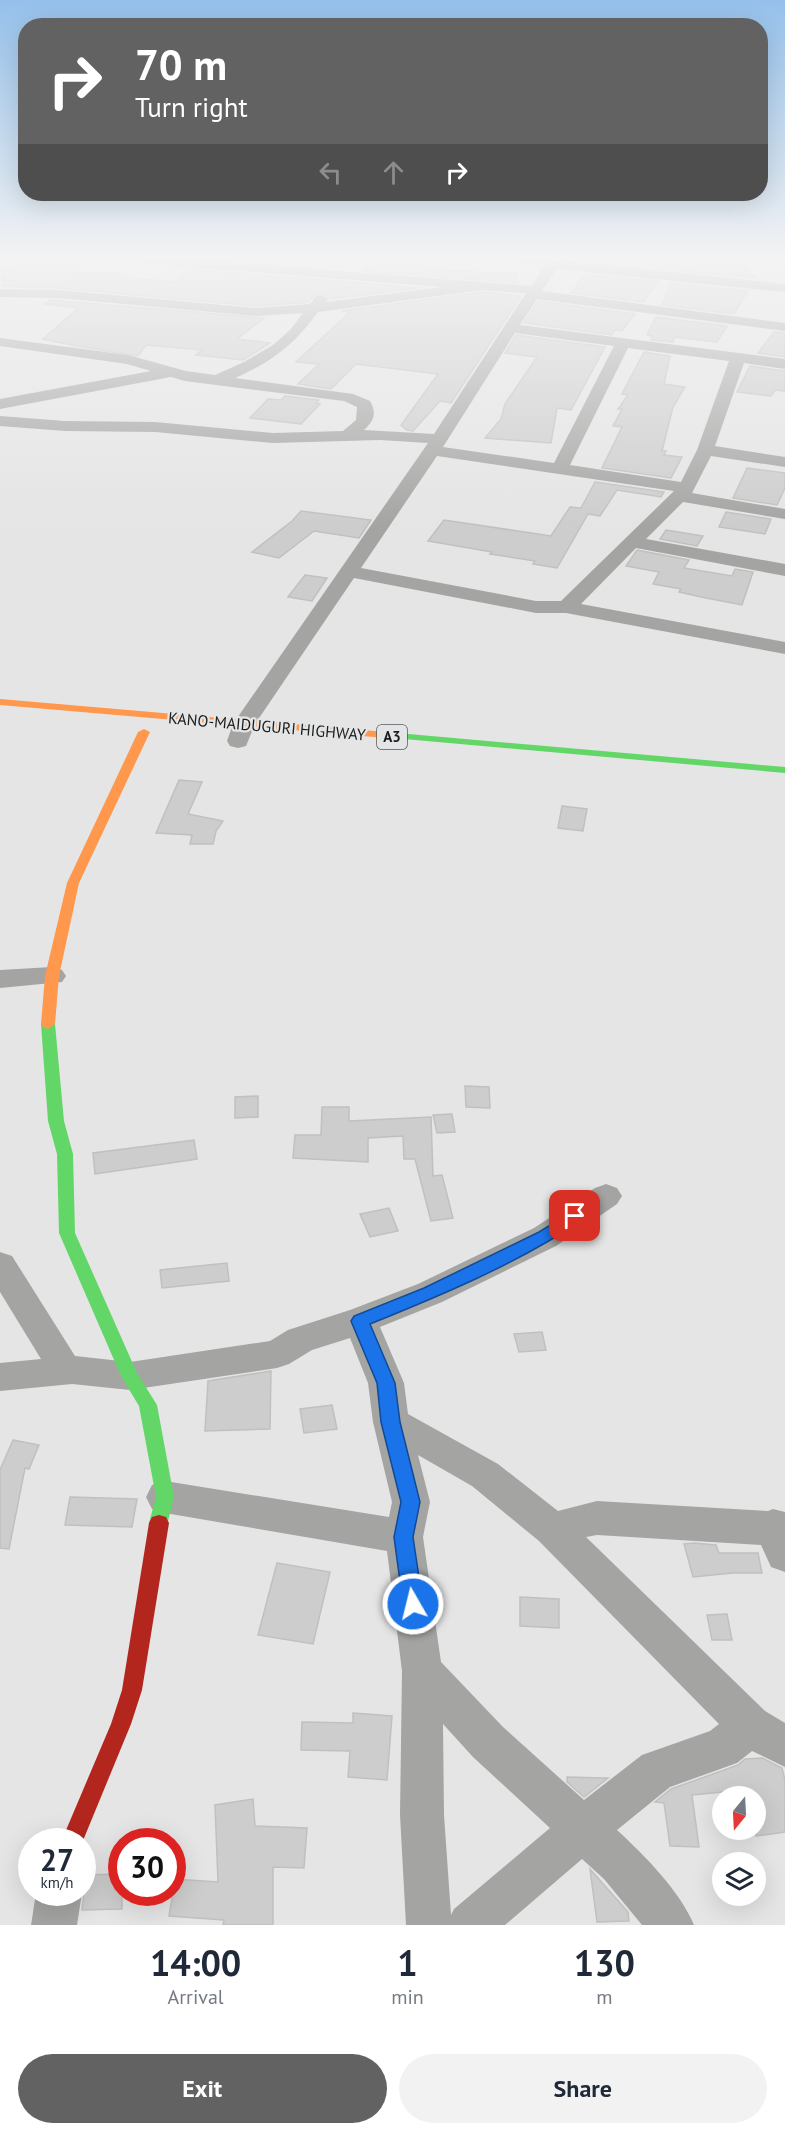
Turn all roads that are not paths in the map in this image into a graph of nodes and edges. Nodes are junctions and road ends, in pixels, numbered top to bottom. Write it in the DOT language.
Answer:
graph roads {
  1 [pos="41,348"];
  2 [pos="276,348"];
  3 [pos="498,348"];
  4 [pos="621,348"];
  5 [pos="666,348"];
  6 [pos="738,358"];
  7 [pos="785,364"];
  8 [pos="171,372"];
  9 [pos="218,380"];
  10 [pos="0,404"];
  11 [pos="0,421"];
  12 [pos="348,435"];
  13 [pos="436,445"];
  14 [pos="705,450"];
  15 [pos="785,462"];
  16 [pos="559,469"];
  17 [pos="683,492"];
  18 [pos="785,514"];
  19 [pos="633,542"];
  20 [pos="785,570"];
  21 [pos="349,571"];
  22 [pos="566,607"];
  23 [pos="785,648"];
  24 [pos="0,702"];
  25 [pos="144,732"];
  26 [pos="240,737"];
  27 [pos="785,770"];
  28 [pos="52,976"];
  29 [pos="0,980"];
  30 [pos="606,1196"];
  31 [pos="0,1264"];
  32 [pos="360,1321"];
  33 [pos="65,1370"];
  34 [pos="130,1376"];
  35 [pos="0,1377"];
  36 [pos="391,1422"];
  37 [pos="165,1497"];
  38 [pos="552,1529"];
  39 [pos="404,1537"];
  40 [pos="781,1537"];
  41 [pos="422,1671"];
  42 [pos="767,1736"];
  43 [pos="78,1828"];
  44 [pos="582,1830"];
  45 [pos="57,1906"];
  46 [pos="54,1925"];
  47 [pos="429,1925"];
  48 [pos="471,1925"];
  49 [pos="671,1925"];
  1 -- 8 [label="street"];
  2 -- 9 [label="street"];
  3 -- 13 [label="street"];
  4 -- 16 [label="street"];
  5 -- 6 [label="street"];
  6 -- 7 [label="street"];
  6 -- 14 [label="street"];
  8 -- 9 [label="street"];
  8 -- 10 [label="street"];
  9 -- 12 [label="street"];
  11 -- 12 [label="street"];
  12 -- 13 [label="street"];
  13 -- 16 [label="street"];
  13 -- 21 [label="street"];
  14 -- 15 [label="street"];
  14 -- 17 [label="street"];
  16 -- 17 [label="street"];
  17 -- 18 [label="street"];
  17 -- 19 [label="street"];
  19 -- 20 [label="street"];
  19 -- 22 [label="street"];
  21 -- 22 [label="street"];
  21 -- 26 [label="street"];
  22 -- 23 [label="street"];
  24 -- 26 [label="main road, KANO-MAIDUGURI HIGHWAY / A3"];
  25 -- 28 [label="main road"];
  26 -- 27 [label="main road, KANO-MAIDUGURI HIGHWAY / A3"];
  28 -- 29 [label="street"];
  28 -- 34 [label="main road"];
  30 -- 32 [label="street"];
  31 -- 33 [label="street"];
  32 -- 34 [label="street"];
  32 -- 36 [label="street"];
  33 -- 34 [label="street"];
  33 -- 35 [label="street"];
  34 -- 37 [label="main road"];
  36 -- 38 [label="street"];
  36 -- 39 [label="street"];
  37 -- 39 [label="street"];
  37 -- 43 [label="main road"];
  38 -- 40 [label="street"];
  38 -- 42 [label="street"];
  39 -- 41 [label="street"];
  41 -- 44 [label="street"];
  41 -- 47 [label="street"];
  42 -- 44 [label="street"];
  44 -- 48 [label="street"];
  44 -- 49 [label="street"];
  45 -- 46 [label="street"];
}
